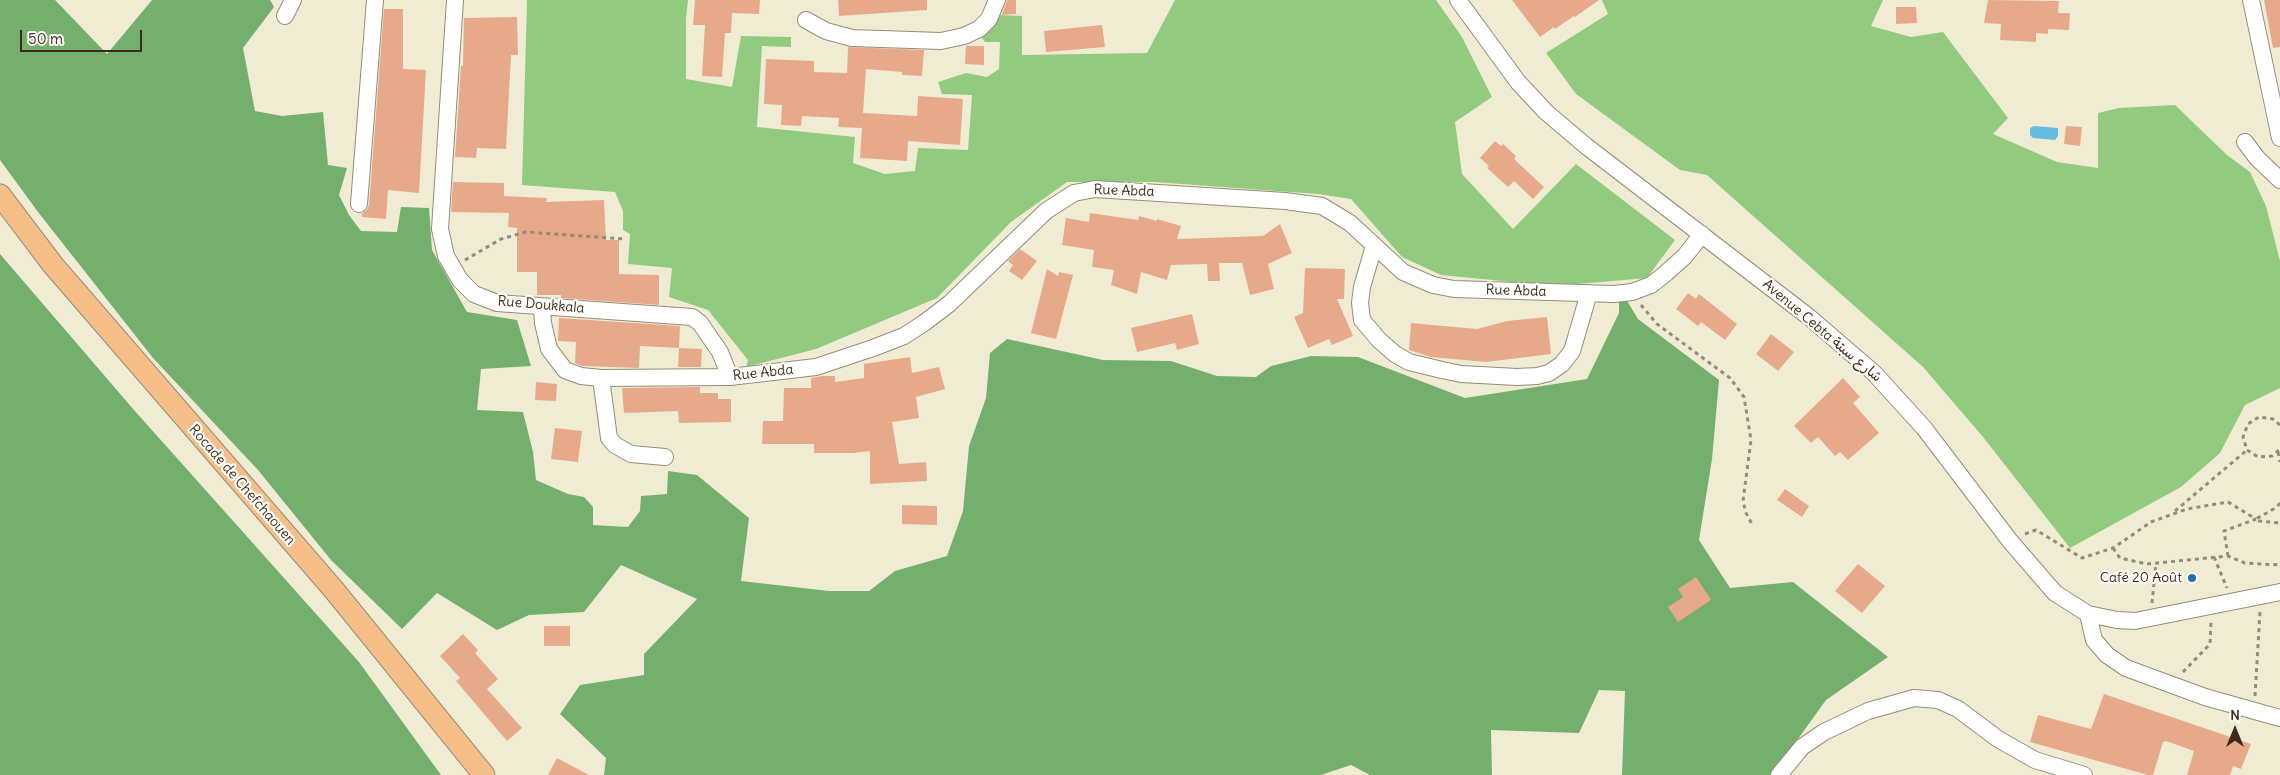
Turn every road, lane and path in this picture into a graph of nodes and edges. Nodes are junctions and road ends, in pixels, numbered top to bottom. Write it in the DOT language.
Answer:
graph roads {
  1 [pos="293,0"];
  2 [pos="375,0"];
  3 [pos="454,0"];
  4 [pos="997,0"];
  5 [pos="1458,0"];
  6 [pos="2251,0"];
  7 [pos="285,16"];
  8 [pos="806,20"];
  9 [pos="2280,138"];
  10 [pos="2245,142"];
  11 [pos="2280,180"];
  12 [pos="0,195"];
  13 [pos="359,204"];
  14 [pos="1702,234"];
  15 [pos="625,240"];
  16 [pos="1374,246"];
  17 [pos="451,268"];
  18 [pos="1632,292"];
  19 [pos="1589,293"];
  20 [pos="542,307"];
  21 [pos="730,377"];
  22 [pos="601,378"];
  23 [pos="2279,423"];
  24 [pos="2247,450"];
  25 [pos="2279,450"];
  26 [pos="665,457"];
  27 [pos="2280,462"];
  28 [pos="2280,503"];
  29 [pos="2173,514"];
  30 [pos="2256,519"];
  31 [pos="2280,523"];
  32 [pos="1753,526"];
  33 [pos="2010,541"];
  34 [pos="2113,548"];
  35 [pos="2228,556"];
  36 [pos="2214,557"];
  37 [pos="2156,563"];
  38 [pos="2280,565"];
  39 [pos="2280,592"];
  40 [pos="2261,596"];
  41 [pos="2232,602"];
  42 [pos="2212,606"];
  43 [pos="2088,614"];
  44 [pos="2151,618"];
  45 [pos="2170,685"];
  46 [pos="2254,712"];
  47 [pos="2280,718"];
  48 [pos="484,775"];
  49 [pos="1779,775"];
  50 [pos="2084,775"];
  1 -- 7 [label="street"];
  2 -- 13 [label="street"];
  3 -- 17 [label="street, Rue Doukkala"];
  4 -- 8 [label="street"];
  5 -- 14 [label="street, Avenue Cebta شارع سبتة"];
  6 -- 9 [label="street"];
  10 -- 11 [label="street"];
  12 -- 48 [label="main road, Rocade de Chefchaouen"];
  14 -- 18 [label="street, Rue Abda"];
  14 -- 33 [label="street, Avenue Cebta شارع سبتة"];
  15 -- 17 [label="path"];
  16 -- 19 [label="street, Rue Abda"];
  16 -- 19 [label="street"];
  16 -- 21 [label="street, Rue Abda"];
  17 -- 20 [label="street, Rue Doukkala"];
  18 -- 19 [label="street, Rue Abda"];
  18 -- 32 [label="path"];
  20 -- 21 [label="street, Rue Doukkala"];
  20 -- 22 [label="street, Rue Abda"];
  21 -- 22 [label="street, Rue Abda"];
  22 -- 26 [label="street"];
  23 -- 24 [label="path"];
  24 -- 25 [label="path"];
  24 -- 29 [label="path"];
  25 -- 27 [label="path"];
  28 -- 30 [label="path"];
  29 -- 30 [label="path"];
  29 -- 34 [label="path"];
  30 -- 31 [label="path"];
  30 -- 35 [label="path"];
  33 -- 34 [label="path"];
  33 -- 43 [label="street, Avenue Cebta شارع سبتة"];
  34 -- 37 [label="path"];
  35 -- 36 [label="path"];
  35 -- 38 [label="path"];
  36 -- 37 [label="path"];
  36 -- 41 [label="path"];
  37 -- 44 [label="path"];
  39 -- 40 [label="street, Avenue Cebta شارع سبتة"];
  40 -- 41 [label="street, Avenue Cebta شارع سبتة"];
  40 -- 46 [label="path"];
  41 -- 42 [label="street, Avenue Cebta شارع سبتة"];
  42 -- 44 [label="street, Avenue Cebta شارع سبتة"];
  42 -- 45 [label="path"];
  43 -- 44 [label="street, Avenue Cebta شارع سبتة"];
  43 -- 45 [label="street"];
  45 -- 46 [label="street"];
  46 -- 47 [label="street"];
  49 -- 50 [label="street"];
}
